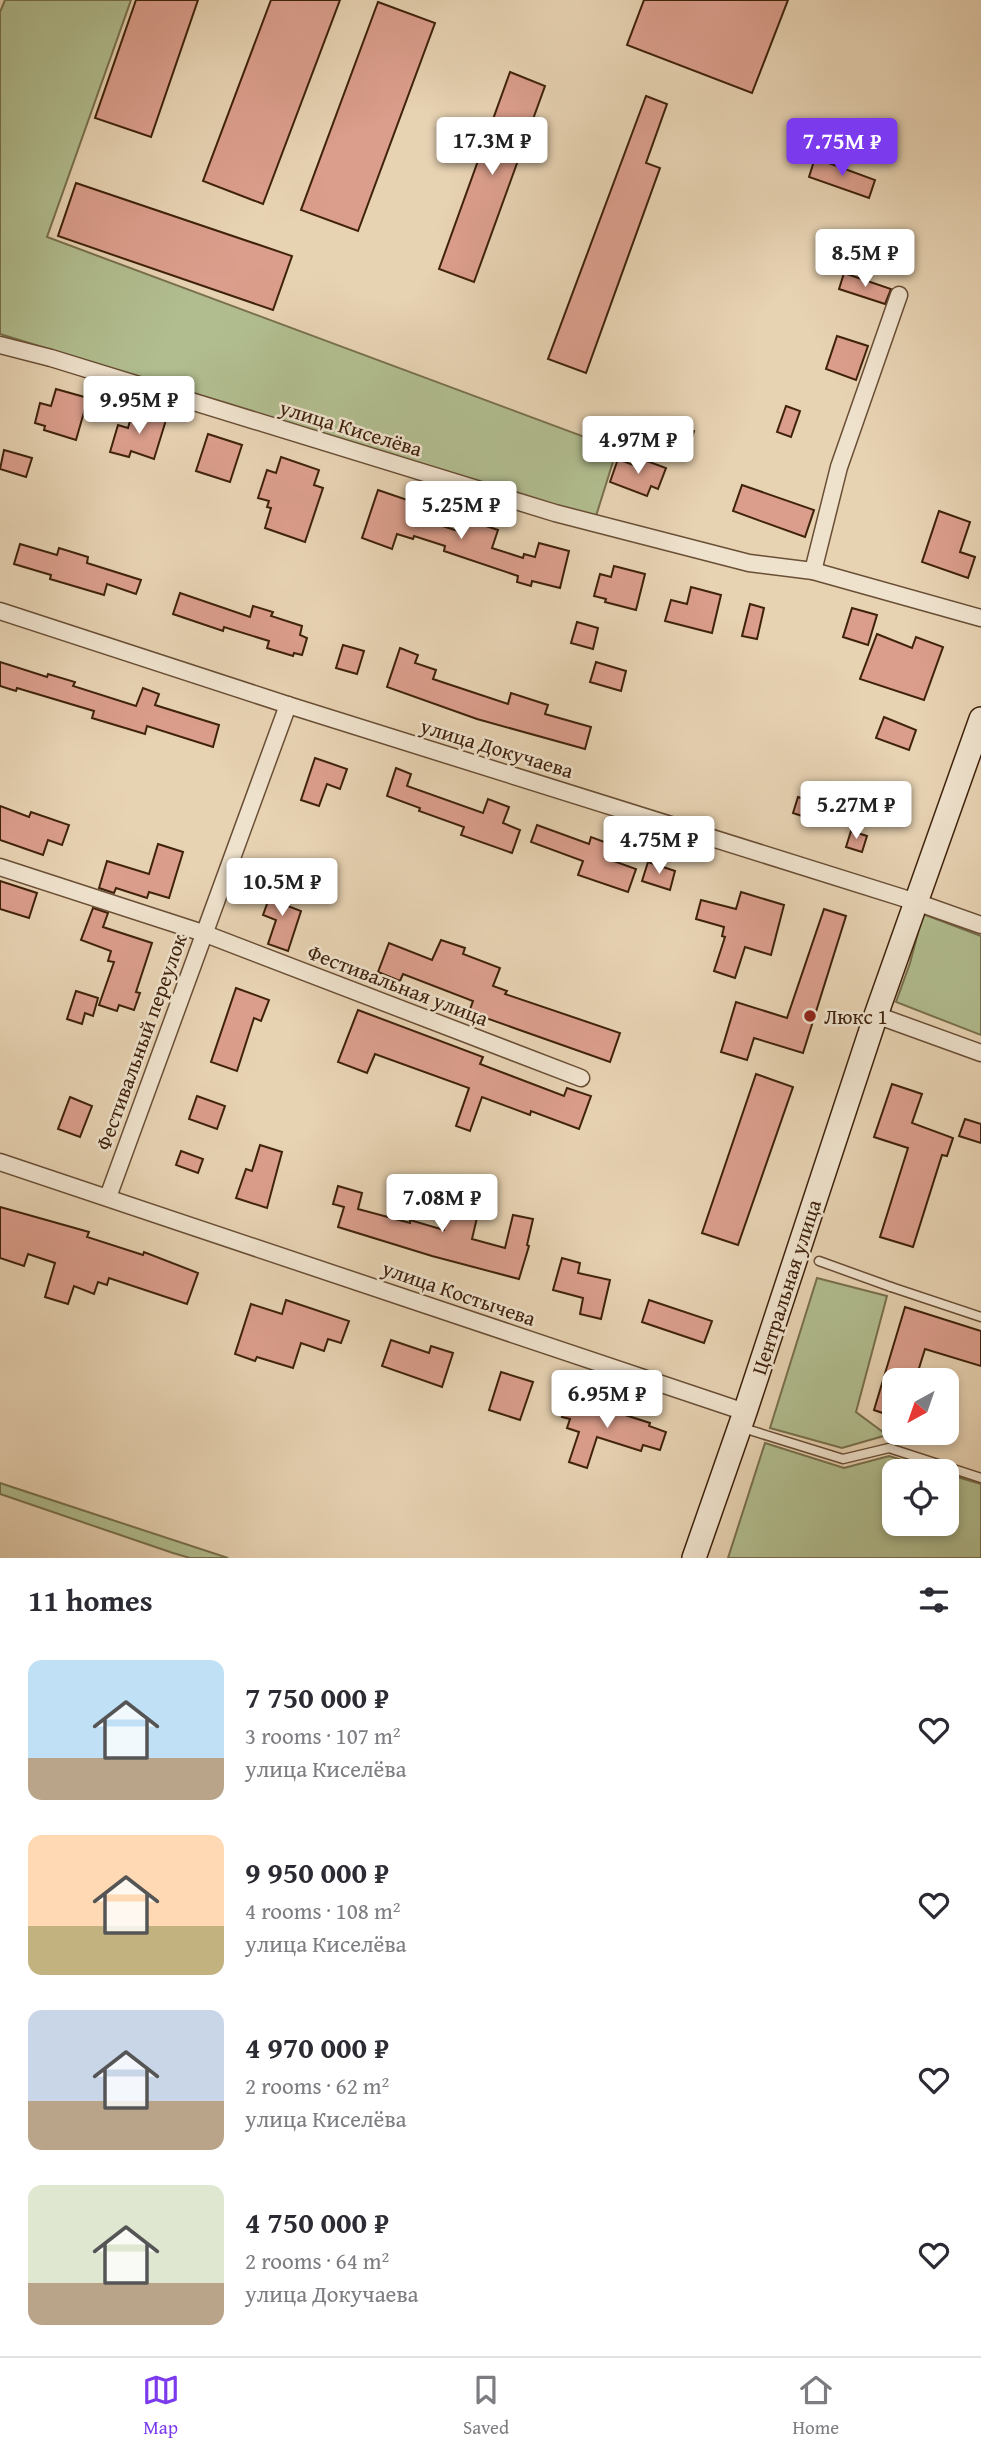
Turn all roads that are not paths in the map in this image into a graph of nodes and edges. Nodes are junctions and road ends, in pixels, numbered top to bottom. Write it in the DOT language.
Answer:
graph roads {
  1 [pos="899,295"];
  2 [pos="0,345"];
  3 [pos="813,570"];
  4 [pos="0,611"];
  5 [pos="981,618"];
  6 [pos="288,705"];
  7 [pos="981,719"];
  8 [pos="0,867"];
  9 [pos="916,902"];
  10 [pos="981,925"];
  11 [pos="203,933"];
  12 [pos="876,1015"];
  13 [pos="981,1053"];
  14 [pos="581,1078"];
  15 [pos="0,1162"];
  16 [pos="108,1197"];
  17 [pos="819,1261"];
  18 [pos="981,1317"];
  19 [pos="743,1420"];
  20 [pos="981,1478"];
  21 [pos="694,1558"];
  1 -- 3 [label="street"];
  2 -- 3 [label="street, улица Киселёва"];
  3 -- 5 [label="street, улица Киселёва"];
  4 -- 6 [label="street, улица Докучаева"];
  6 -- 9 [label="street, улица Докучаева"];
  6 -- 11 [label="street, Фестивальный переулок"];
  7 -- 9 [label="street, Центральная улица"];
  8 -- 11 [label="street, Фестивальная улица"];
  9 -- 10 [label="street, улица Докучаева"];
  9 -- 12 [label="street, Центральная улица"];
  11 -- 14 [label="street, Фестивальная улица"];
  11 -- 16 [label="street, Фестивальный переулок"];
  12 -- 13 [label="street"];
  12 -- 19 [label="street, Центральная улица"];
  15 -- 16 [label="street, улица Костычева"];
  16 -- 19 [label="street, улица Костычева"];
  17 -- 18 [label="lane"];
  19 -- 20 [label="lane"];
  19 -- 21 [label="street, Центральная улица"];
}
